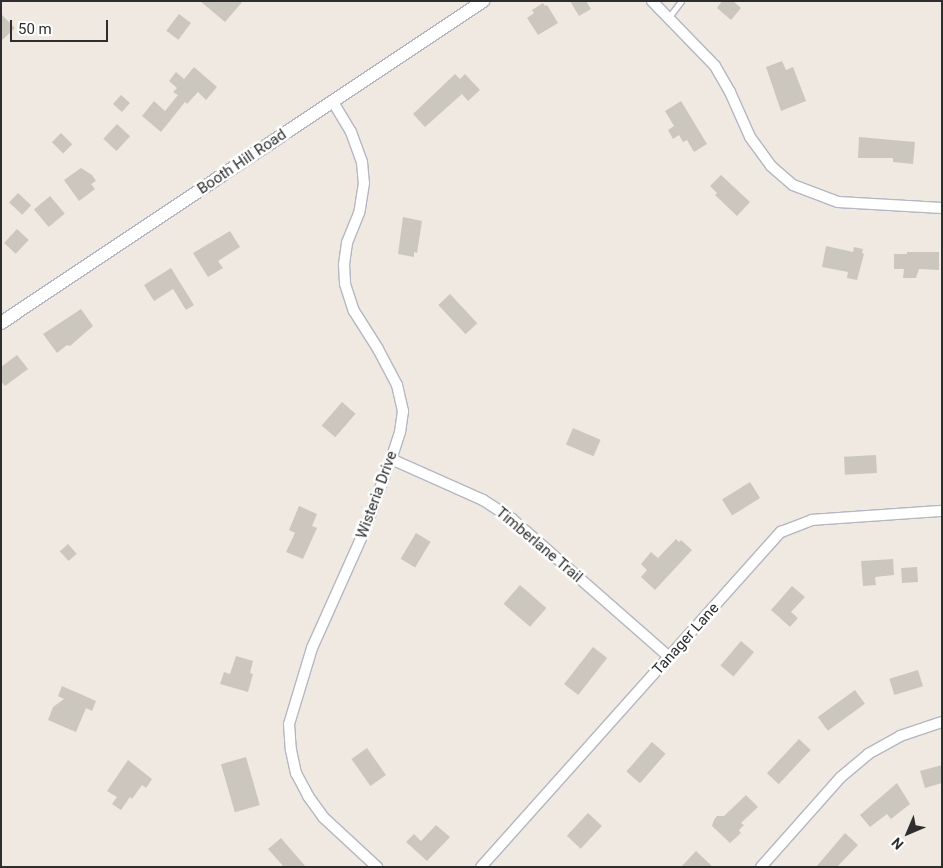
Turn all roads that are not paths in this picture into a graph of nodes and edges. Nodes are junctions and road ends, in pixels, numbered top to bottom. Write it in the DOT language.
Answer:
graph roads {
  1 [pos="483,1"];
  2 [pos="652,1"];
  3 [pos="681,1"];
  4 [pos="669,17"];
  5 [pos="333,102"];
  6 [pos="942,208"];
  7 [pos="1,323"];
  8 [pos="391,458"];
  9 [pos="942,510"];
  10 [pos="670,658"];
  11 [pos="942,722"];
  12 [pos="376,867"];
  13 [pos="481,867"];
  14 [pos="761,867"];
  1 -- 5 [label="street, Booth Hill Road"];
  2 -- 4 [label="street"];
  3 -- 4 [label="lane"];
  4 -- 6 [label="street"];
  5 -- 7 [label="street, Booth Hill Road"];
  5 -- 8 [label="street, Wisteria Drive"];
  8 -- 10 [label="street, Timberlane Trail"];
  8 -- 12 [label="street, Wisteria Drive"];
  9 -- 10 [label="street, Tanager Lane"];
  10 -- 13 [label="street, Tanager Lane"];
  11 -- 14 [label="street"];
}
